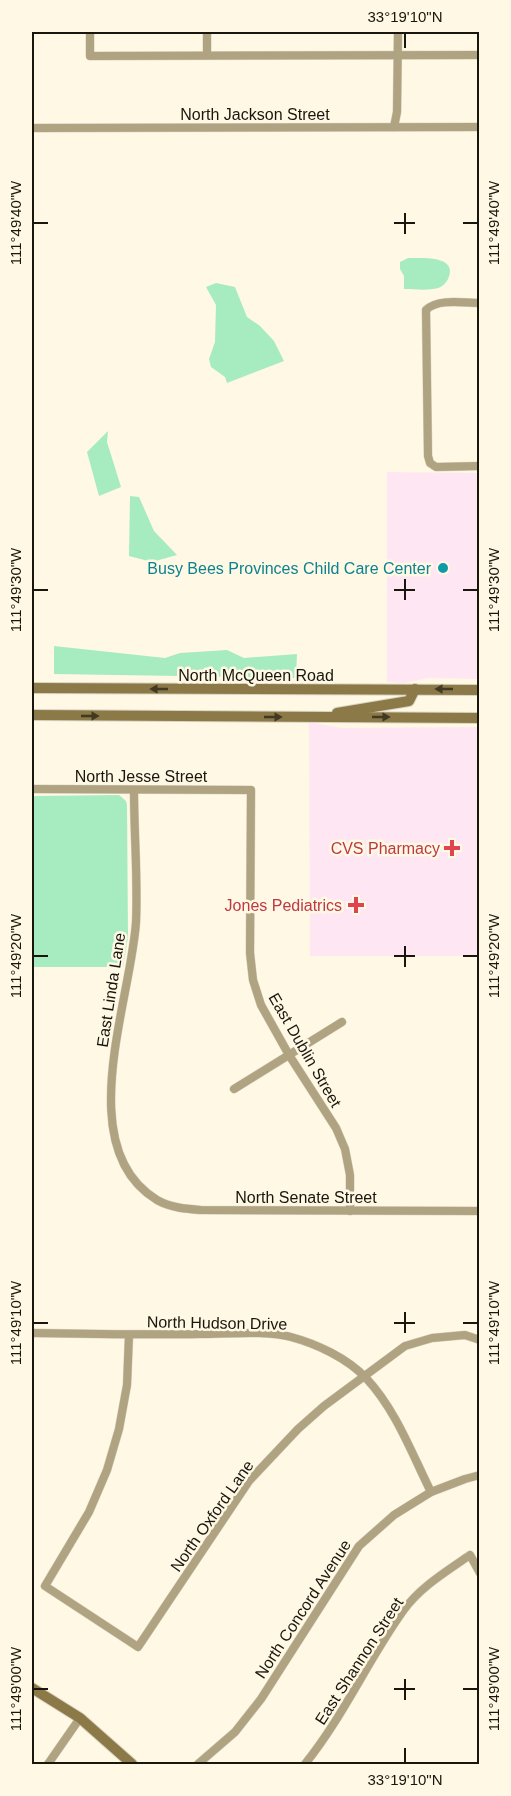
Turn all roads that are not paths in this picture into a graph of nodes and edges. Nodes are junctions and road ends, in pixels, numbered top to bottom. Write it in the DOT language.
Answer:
graph roads {
  1 [pos="90,32"];
  2 [pos="207,32"];
  3 [pos="398,32"];
  4 [pos="207,55"];
  5 [pos="480,55"];
  6 [pos="398,56"];
  7 [pos="394,127"];
  8 [pos="480,127"];
  9 [pos="32,128"];
  10 [pos="480,303"];
  11 [pos="480,466"];
  12 [pos="32,688"];
  13 [pos="415,689"];
  14 [pos="480,690"];
  15 [pos="32,715"];
  16 [pos="322,717"];
  17 [pos="480,718"];
  18 [pos="32,789"];
  19 [pos="134,790"];
  20 [pos="251,790"];
  21 [pos="342,1022"];
  22 [pos="289,1055"];
  23 [pos="234,1089"];
  24 [pos="139,1186"];
  25 [pos="480,1211"];
  26 [pos="350,1212"];
  27 [pos="32,1333"];
  28 [pos="129,1335"];
  29 [pos="480,1340"];
  30 [pos="365,1377"];
  31 [pos="480,1475"];
  32 [pos="431,1492"];
  33 [pos="480,1573"];
  34 [pos="32,1688"];
  35 [pos="80,1718"];
  36 [pos="48,1764"];
  37 [pos="132,1764"];
  38 [pos="198,1764"];
  39 [pos="304,1764"];
  1 -- 4 [label="street"];
  2 -- 4 [label="street"];
  3 -- 6 [label="street"];
  4 -- 6 [label="street"];
  5 -- 6 [label="street"];
  6 -- 7 [label="street"];
  7 -- 8 [label="street, North Jackson Street"];
  7 -- 9 [label="street, North Jackson Street"];
  10 -- 11 [label="street"];
  13 -- 12 [label="main road, North McQueen Road, one-way"];
  14 -- 13 [label="main road, North McQueen Road, one-way"];
  13 -- 16 [label="main road"];
  15 -- 16 [label="main road, one-way"];
  16 -- 17 [label="main road, one-way"];
  18 -- 19 [label="street, North Jesse Street"];
  19 -- 20 [label="street, North Jesse Street"];
  19 -- 24 [label="street, East Linda Lane"];
  20 -- 22 [label="street, East Dublin Street"];
  21 -- 22 [label="street"];
  22 -- 23 [label="street"];
  22 -- 26 [label="street, East Dublin Street"];
  24 -- 26 [label="street, North Senate Street"];
  25 -- 26 [label="street, North Senate Street"];
  27 -- 28 [label="street, North Hudson Drive"];
  28 -- 30 [label="street, North Hudson Drive"];
  28 -- 30 [label="street, North Oxford Lane"];
  29 -- 30 [label="street, North Oxford Lane"];
  30 -- 32 [label="street, North Hudson Drive"];
  31 -- 32 [label="street, North Concord Avenue"];
  32 -- 38 [label="street, North Concord Avenue"];
  33 -- 39 [label="street, East Shannon Street"];
  34 -- 35 [label="main road"];
  35 -- 36 [label="street"];
  35 -- 37 [label="main road"];
}
